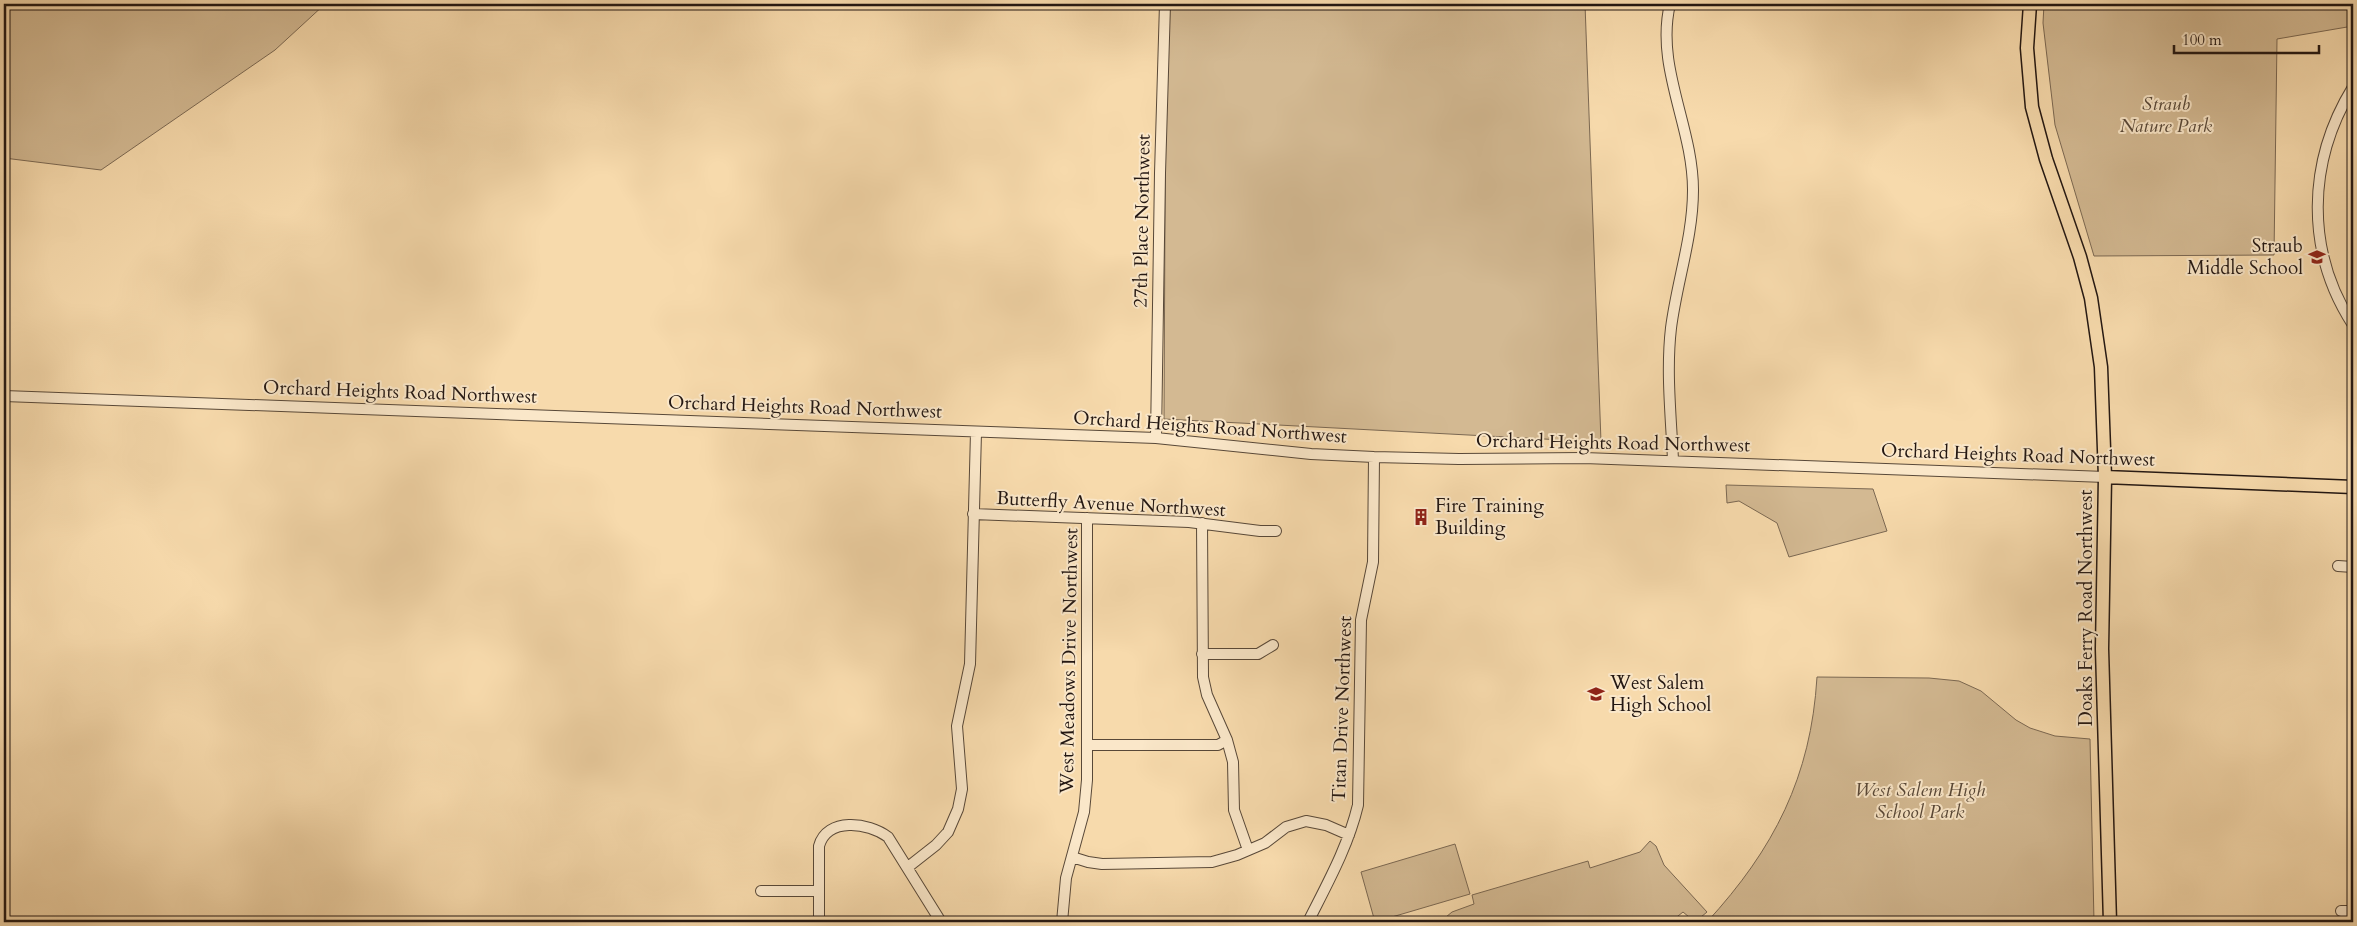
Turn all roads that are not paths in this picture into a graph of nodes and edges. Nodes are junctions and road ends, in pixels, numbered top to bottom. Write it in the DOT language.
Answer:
graph roads {
  1 [pos="1166,4"];
  2 [pos="1670,4"];
  3 [pos="2030,4"];
  4 [pos="2353,87"];
  5 [pos="2353,325"];
  6 [pos="4,396"];
  7 [pos="976,432"];
  8 [pos="1156,438"];
  9 [pos="1374,457"];
  10 [pos="1673,460"];
  11 [pos="2105,477"];
  12 [pos="2353,487"];
  13 [pos="973,514"];
  14 [pos="1087,518"];
  15 [pos="1202,523"];
  16 [pos="1276,531"];
  17 [pos="2338,566"];
  18 [pos="2353,567"];
  19 [pos="1273,645"];
  20 [pos="1202,654"];
  21 [pos="1227,740"];
  22 [pos="1088,745"];
  23 [pos="1350,835"];
  24 [pos="1248,850"];
  25 [pos="1072,857"];
  26 [pos="908,867"];
  27 [pos="761,891"];
  28 [pos="819,891"];
  29 [pos="2353,910"];
  30 [pos="2341,911"];
  31 [pos="819,922"];
  32 [pos="941,922"];
  33 [pos="1062,922"];
  34 [pos="1308,922"];
  35 [pos="2110,922"];
  1 -- 8 [label="street, 27th Place Northwest"];
  2 -- 10 [label="street"];
  3 -- 11 [label="main road, Doaks Ferry Road Northwest"];
  4 -- 5 [label="street"];
  6 -- 7 [label="street, Orchard Heights Road Northwest"];
  7 -- 8 [label="street, Orchard Heights Road Northwest"];
  7 -- 13 [label="street"];
  8 -- 9 [label="street, Orchard Heights Road Northwest"];
  9 -- 10 [label="street, Orchard Heights Road Northwest"];
  9 -- 23 [label="street, Titan Drive Northwest"];
  10 -- 11 [label="street, Orchard Heights Road Northwest"];
  11 -- 12 [label="main road, Orchard Heights Road Northwest"];
  11 -- 35 [label="main road, Doaks Ferry Road Northwest"];
  13 -- 14 [label="street, Butterfly Avenue Northwest"];
  13 -- 26 [label="street"];
  14 -- 15 [label="street, Butterfly Avenue Northwest"];
  14 -- 22 [label="street, West Meadows Drive Northwest"];
  15 -- 16 [label="street, Butterfly Avenue Northwest"];
  15 -- 20 [label="street"];
  17 -- 18 [label="street"];
  19 -- 20 [label="street"];
  20 -- 21 [label="street"];
  21 -- 22 [label="street"];
  21 -- 24 [label="street"];
  22 -- 25 [label="street, West Meadows Drive Northwest"];
  23 -- 24 [label="street"];
  23 -- 34 [label="street, Titan Drive Northwest"];
  24 -- 25 [label="street"];
  25 -- 33 [label="street, West Meadows Drive Northwest"];
  26 -- 28 [label="street"];
  26 -- 32 [label="street"];
  27 -- 28 [label="street"];
  28 -- 31 [label="street"];
  29 -- 30 [label="street"];
}
